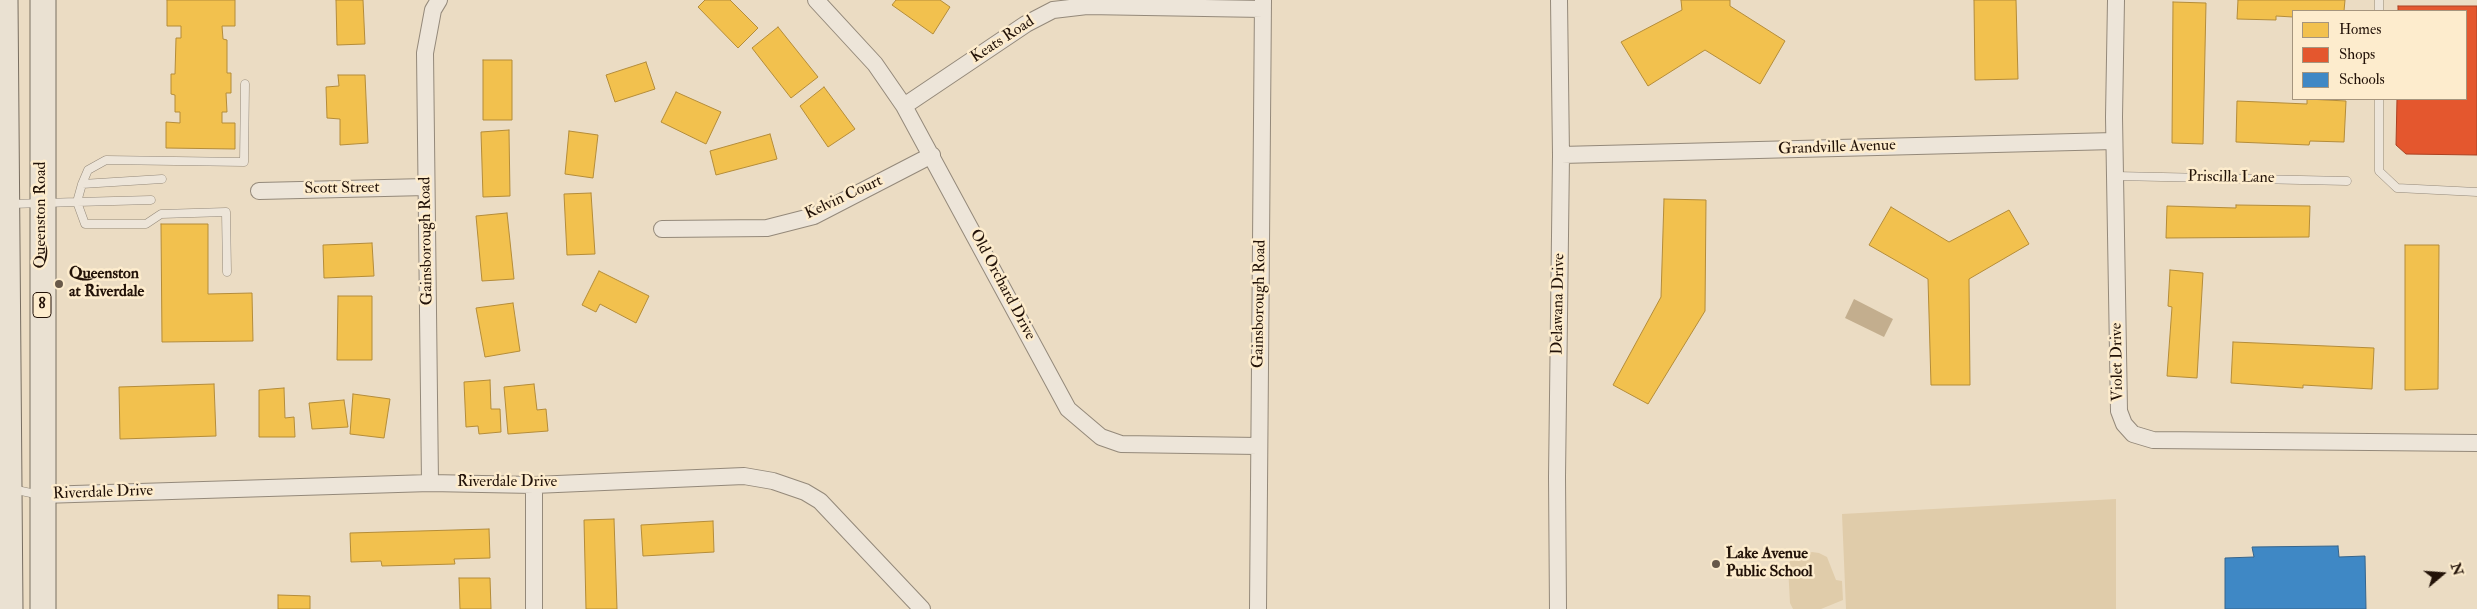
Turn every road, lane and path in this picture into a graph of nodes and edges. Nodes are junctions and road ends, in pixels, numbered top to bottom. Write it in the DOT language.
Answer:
graph roads {
  1 [pos="5,0"];
  2 [pos="43,0"];
  3 [pos="438,0"];
  4 [pos="816,0"];
  5 [pos="1559,0"];
  6 [pos="2116,0"];
  7 [pos="1263,4"];
  8 [pos="245,84"];
  9 [pos="2379,100"];
  10 [pos="904,106"];
  11 [pos="2114,141"];
  12 [pos="932,155"];
  13 [pos="1561,156"];
  14 [pos="2116,176"];
  15 [pos="162,179"];
  16 [pos="2347,181"];
  17 [pos="82,184"];
  18 [pos="426,187"];
  19 [pos="258,191"];
  20 [pos="2477,192"];
  21 [pos="150,200"];
  22 [pos="77,202"];
  23 [pos="8,204"];
  24 [pos="42,204"];
  25 [pos="662,229"];
  26 [pos="227,272"];
  27 [pos="2477,443"];
  28 [pos="1258,446"];
  29 [pos="430,483"];
  30 [pos="534,485"];
  31 [pos="5,488"];
  32 [pos="42,495"];
  33 [pos="10,609"];
  34 [pos="43,609"];
  35 [pos="534,609"];
  36 [pos="922,609"];
  37 [pos="1258,609"];
  38 [pos="1558,609"];
  1 -- 23 [label="main road, Queenston Road"];
  2 -- 24 [label="main road, Queenston Road / 8"];
  3 -- 18 [label="street, Gainsborough Road"];
  4 -- 10 [label="street, Old Orchard Drive"];
  5 -- 13 [label="street, Delawana Drive"];
  6 -- 11 [label="street, Violet Drive"];
  7 -- 10 [label="street, Keats Road"];
  7 -- 28 [label="street, Gainsborough Road"];
  8 -- 17 [label="lane"];
  9 -- 20 [label="lane"];
  10 -- 12 [label="street, Old Orchard Drive"];
  11 -- 13 [label="street, Grandville Avenue"];
  11 -- 14 [label="street, Violet Drive"];
  12 -- 25 [label="street, Kelvin Court"];
  12 -- 28 [label="street, Old Orchard Drive"];
  13 -- 38 [label="street, Delawana Drive"];
  14 -- 16 [label="lane, Priscilla Lane"];
  14 -- 27 [label="street, Violet Drive"];
  15 -- 17 [label="lane"];
  17 -- 22 [label="lane"];
  18 -- 19 [label="street, Scott Street"];
  18 -- 29 [label="street, Gainsborough Road"];
  21 -- 22 [label="lane"];
  22 -- 24 [label="lane"];
  22 -- 26 [label="lane"];
  23 -- 24 [label="lane"];
  23 -- 31 [label="main road, Queenston Road"];
  24 -- 32 [label="main road, Queenston Road / 8"];
  28 -- 37 [label="street, Gainsborough Road"];
  29 -- 30 [label="street, Riverdale Drive"];
  29 -- 32 [label="street, Riverdale Drive"];
  30 -- 35 [label="street"];
  30 -- 36 [label="street, Riverdale Drive"];
  31 -- 32 [label="lane"];
  31 -- 33 [label="main road, Queenston Road"];
  32 -- 34 [label="main road, Queenston Road / 8"];
}
